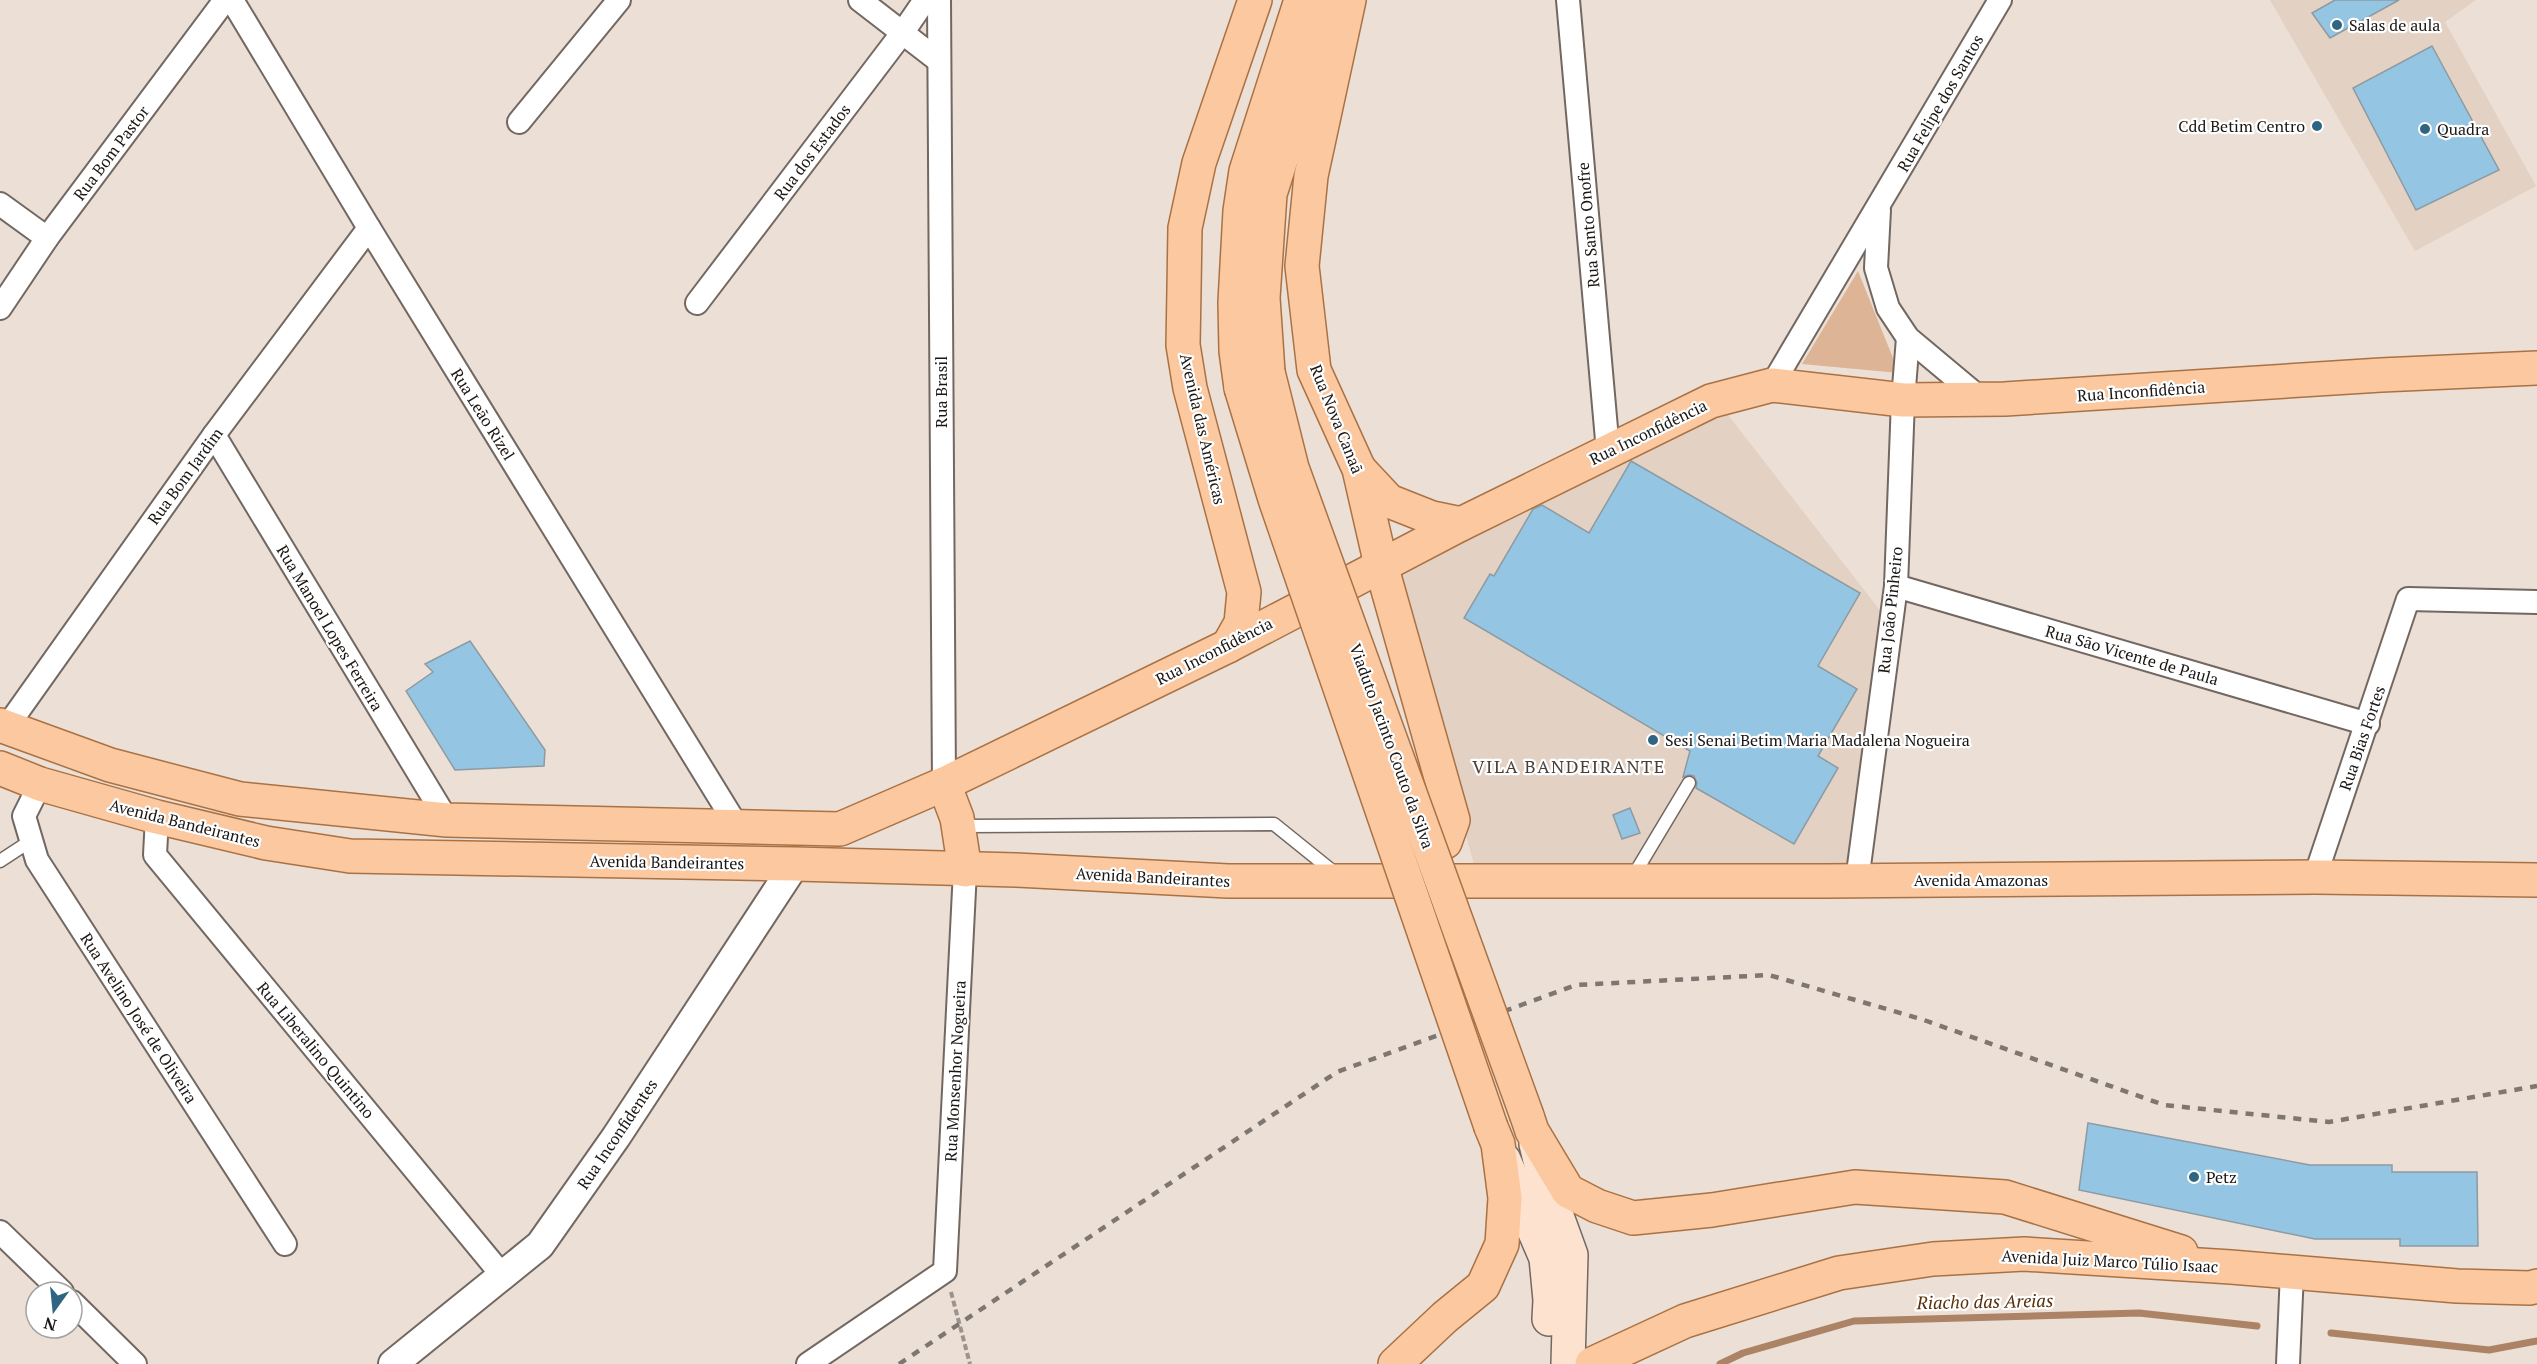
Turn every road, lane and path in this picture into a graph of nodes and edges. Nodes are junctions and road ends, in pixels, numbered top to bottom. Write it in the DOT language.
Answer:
graph roads {
  1 [pos="225,0"];
  2 [pos="232,0"];
  3 [pos="620,0"];
  4 [pos="860,0"];
  5 [pos="925,0"];
  6 [pos="939,0"];
  7 [pos="1255,0"];
  8 [pos="1300,0"];
  9 [pos="1331,0"];
  10 [pos="1349,0"];
  11 [pos="1568,0"];
  12 [pos="2000,0"];
  13 [pos="903,32"];
  14 [pos="939,61"];
  15 [pos="519,122"];
  16 [pos="0,204"];
  17 [pos="1880,206"];
  18 [pos="369,228"];
  19 [pos="48,238"];
  20 [pos="697,303"];
  21 [pos="0,308"];
  22 [pos="1908,338"];
  23 [pos="2537,368"];
  24 [pos="1255,380"];
  25 [pos="1772,385"];
  26 [pos="1982,399"];
  27 [pos="1903,400"];
  28 [pos="213,435"];
  29 [pos="1608,451"];
  30 [pos="1359,469"];
  31 [pos="1461,524"];
  32 [pos="1381,565"];
  33 [pos="1896,586"];
  34 [pos="2537,602"];
  35 [pos="1228,646"];
  36 [pos="2368,724"];
  37 [pos="2,731"];
  38 [pos="0,768"];
  39 [pos="1689,783"];
  40 [pos="40,784"];
  41 [pos="944,784"];
  42 [pos="157,817"];
  43 [pos="447,820"];
  44 [pos="736,826"];
  45 [pos="959,826"];
  46 [pos="32,840"];
  47 [pos="0,861"];
  48 [pos="795,864"];
  49 [pos="965,870"];
  50 [pos="2315,877"];
  51 [pos="2537,880"];
  52 [pos="1352,881"];
  53 [pos="1425,881"];
  54 [pos="1629,881"];
  55 [pos="1857,881"];
  56 [pos="1529,1124"];
  57 [pos="1494,1136"];
  58 [pos="0,1232"];
  59 [pos="285,1244"];
  60 [pos="2232,1267"];
  61 [pos="945,1271"];
  62 [pos="2292,1272"];
  63 [pos="502,1275"];
  64 [pos="50,1280"];
  65 [pos="2537,1286"];
  66 [pos="84,1314"];
  67 [pos="1557,1354"];
  68 [pos="135,1364"];
  69 [pos="393,1364"];
  70 [pos="808,1364"];
  71 [pos="970,1364"];
  72 [pos="1395,1364"];
  73 [pos="1592,1364"];
  74 [pos="2288,1364"];
  1 -- 19 [label="street, Rua Bom Pastor"];
  2 -- 18 [label="street, Rua Leão Rizel"];
  3 -- 15 [label="street"];
  4 -- 13 [label="street"];
  5 -- 13 [label="street, Rua dos Estados"];
  6 -- 14 [label="street, Rua Brasil"];
  7 -- 35 [label="main road, Avenida das Américas"];
  8 -- 24 [label="main road"];
  9 -- 24 [label="main road"];
  10 -- 30 [label="main road, Rua Nova Canaã"];
  11 -- 29 [label="street, Rua Santo Onofre"];
  12 -- 17 [label="street, Rua Felipe dos Santos"];
  13 -- 14 [label="street"];
  13 -- 20 [label="street, Rua dos Estados"];
  14 -- 41 [label="street, Rua Brasil"];
  16 -- 19 [label="street"];
  17 -- 22 [label="street, Rua Felipe dos Santos"];
  17 -- 25 [label="street, Rua Felipe dos Santos"];
  18 -- 28 [label="street, Rua Bom Jardim"];
  18 -- 44 [label="street, Rua Leão Rizel"];
  19 -- 21 [label="street, Rua Bom Pastor"];
  22 -- 26 [label="street, Rua Felipe dos Santos"];
  22 -- 27 [label="street, Rua João Pinheiro"];
  23 -- 26 [label="main road, Rua Inconfidência"];
  24 -- 56 [label="main road, Viaduto Jacinto Couto da Silva, bridge"];
  24 -- 57 [label="main road, Viaduto Jacinto Couto da Silva, bridge"];
  25 -- 27 [label="main road, Rua Inconfidência"];
  25 -- 29 [label="main road, Rua Inconfidência"];
  26 -- 27 [label="main road, Rua Inconfidência"];
  27 -- 33 [label="street, Rua João Pinheiro"];
  28 -- 37 [label="street, Rua Bom Jardim"];
  28 -- 43 [label="street, Rua Manoel Lopes Ferreira"];
  29 -- 31 [label="main road, Rua Inconfidência"];
  30 -- 31 [label="main road"];
  30 -- 32 [label="main road, Rua Nova Canaã"];
  31 -- 32 [label="main road, Rua Inconfidência"];
  32 -- 35 [label="main road, Rua Inconfidência"];
  32 -- 52 [label="main road, Rua Nova Canaã"];
  33 -- 36 [label="street, Rua São Vicente de Paula"];
  33 -- 55 [label="street, Rua João Pinheiro"];
  34 -- 36 [label="street, Rua Bias Fortes"];
  35 -- 41 [label="main road, Rua Inconfidência"];
  36 -- 50 [label="street, Rua Bias Fortes"];
  37 -- 43 [label="main road"];
  38 -- 40 [label="main road, Avenida Bandeirantes"];
  39 -- 54 [label="lane"];
  40 -- 42 [label="main road, Avenida Bandeirantes"];
  40 -- 46 [label="street, Rua Avelino José de Oliveira"];
  41 -- 44 [label="main road, Rua Inconfidência"];
  41 -- 45 [label="main road"];
  42 -- 48 [label="main road, Avenida Bandeirantes"];
  42 -- 63 [label="street, Rua Liberalino Quintino"];
  43 -- 44 [label="main road"];
  45 -- 49 [label="main road"];
  45 -- 52 [label="lane"];
  46 -- 47 [label="lane"];
  46 -- 59 [label="street, Rua Avelino José de Oliveira"];
  48 -- 49 [label="main road, Avenida Bandeirantes"];
  48 -- 63 [label="street, Rua Inconfidentes"];
  49 -- 52 [label="main road, Avenida Bandeirantes"];
  49 -- 61 [label="street, Rua Monsenhor Nogueira"];
  50 -- 51 [label="main road, Avenida Amazonas"];
  50 -- 55 [label="main road, Avenida Amazonas"];
  52 -- 53 [label="main road, Avenida Bandeirantes"];
  53 -- 54 [label="main road, Avenida Amazonas"];
  54 -- 55 [label="main road, Avenida Amazonas"];
  56 -- 60 [label="main road"];
  56 -- 67 [label="main road, Viaduto Jacinto Couto da Silva"];
  57 -- 67 [label="main road, Viaduto Jacinto Couto da Silva"];
  57 -- 72 [label="main road"];
  58 -- 64 [label="street"];
  60 -- 62 [label="main road, Avenida Juiz Marco Túlio Isaac"];
  60 -- 73 [label="main road, Avenida Juiz Marco Túlio Isaac"];
  61 -- 70 [label="street"];
  61 -- 71 [label="path"];
  62 -- 65 [label="main road, Avenida Juiz Marco Túlio Isaac"];
  62 -- 74 [label="street"];
  63 -- 69 [label="street, Rua Inconfidentes"];
  66 -- 68 [label="street"];
}
